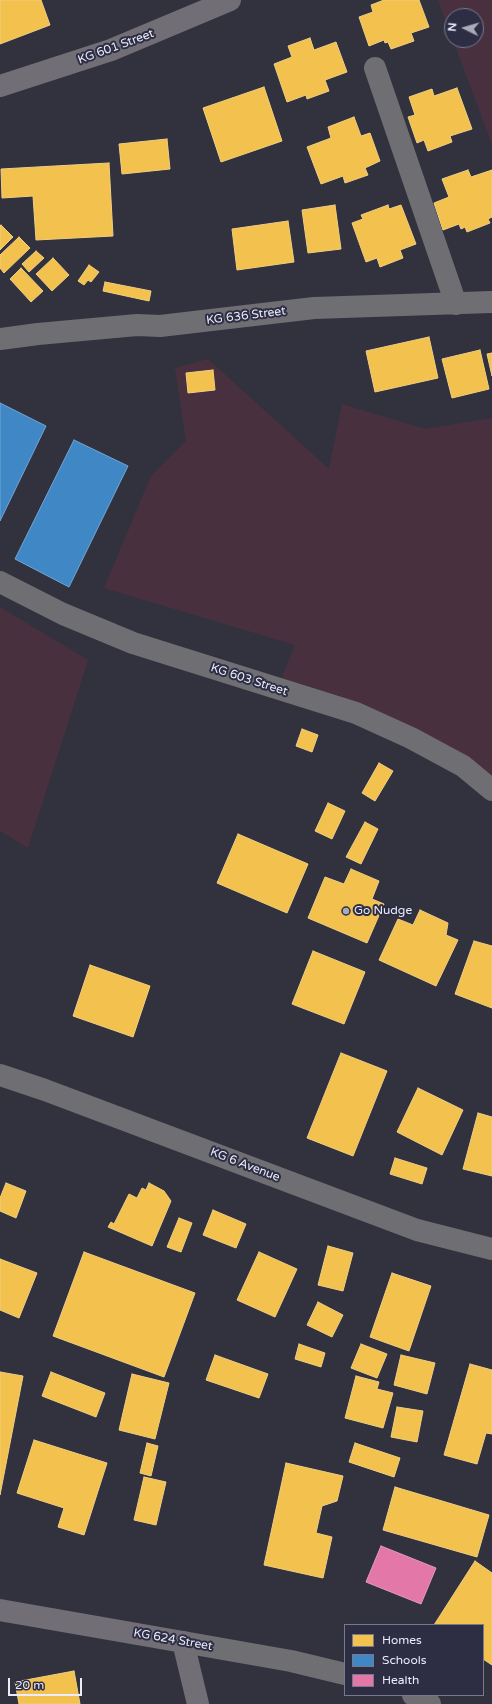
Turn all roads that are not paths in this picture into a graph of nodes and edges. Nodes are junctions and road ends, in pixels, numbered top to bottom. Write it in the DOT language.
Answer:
graph roads {
  1 [pos="230,0"];
  2 [pos="374,68"];
  3 [pos="0,86"];
  4 [pos="492,302"];
  5 [pos="456,304"];
  6 [pos="0,340"];
  7 [pos="0,582"];
  8 [pos="492,790"];
  9 [pos="0,1075"];
  10 [pos="492,1249"];
  11 [pos="0,1610"];
  12 [pos="183,1642"];
  13 [pos="344,1674"];
  14 [pos="415,1696"];
  15 [pos="198,1704"];
  16 [pos="430,1704"];
  1 -- 3 [label="main road, KG 601 Street"];
  2 -- 5 [label="street"];
  4 -- 5 [label="street, KG 636 Street"];
  5 -- 6 [label="street, KG 636 Street"];
  7 -- 8 [label="street, KG 603 Street"];
  9 -- 10 [label="street, KG 6 Avenue"];
  11 -- 12 [label="main road, KG 624 Street"];
  12 -- 13 [label="street, KG 624 Street"];
  12 -- 15 [label="main road"];
  14 -- 16 [label="street"];
}
